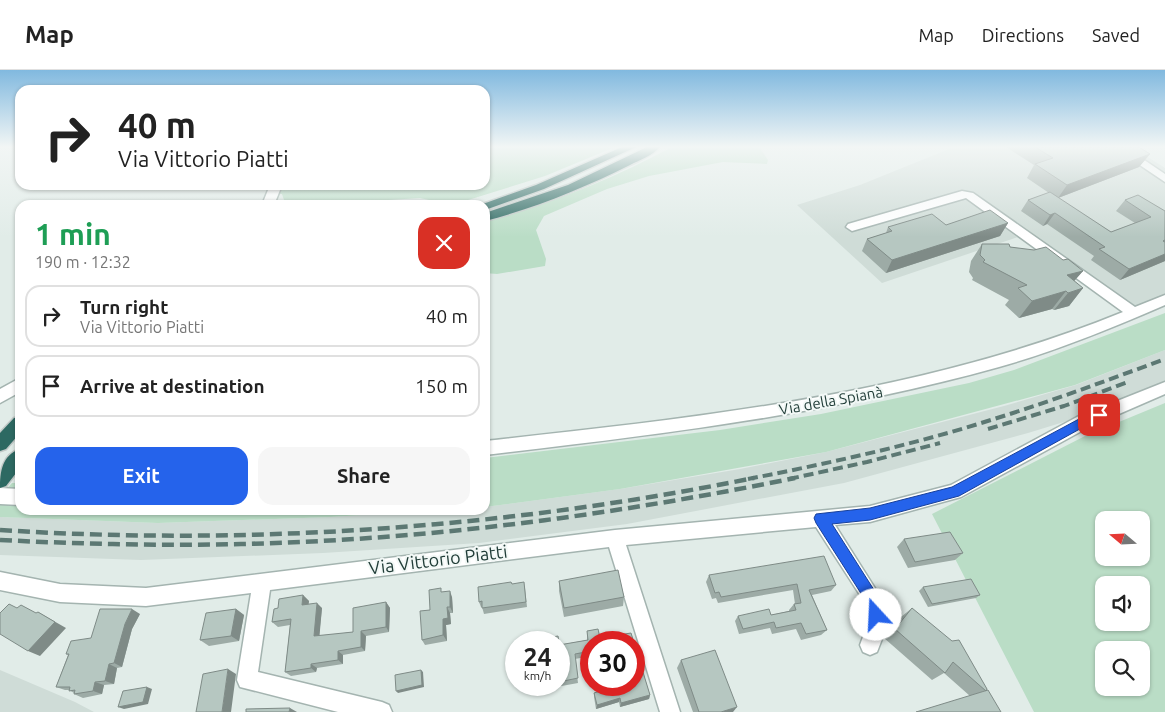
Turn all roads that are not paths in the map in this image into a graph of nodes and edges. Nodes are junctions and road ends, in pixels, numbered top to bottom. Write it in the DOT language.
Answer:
graph roads {
  1 [pos="563,177"];
  2 [pos="594,177"];
  3 [pos="490,204"];
  4 [pos="490,214"];
  5 [pos="852,227"];
  6 [pos="1165,300"];
  7 [pos="1135,314"];
  8 [pos="15,387"];
  9 [pos="1165,388"];
  10 [pos="0,397"];
  11 [pos="15,428"];
  12 [pos="0,444"];
  13 [pos="490,447"];
  14 [pos="15,462"];
  15 [pos="0,481"];
  16 [pos="0,496"];
  17 [pos="15,497"];
  18 [pos="821,518"];
  19 [pos="615,538"];
  20 [pos="0,581"];
  21 [pos="262,583"];
  22 [pos="870,645"];
  23 [pos="382,712"];
  24 [pos="670,712"];
  1 -- 3 [label="highway"];
  2 -- 4 [label="highway"];
  5 -- 7 [label="street"];
  6 -- 7 [label="street, Via della Spianà"];
  7 -- 13 [label="street, Via della Spianà"];
  8 -- 10 [label="street"];
  9 -- 18 [label="street, Via Vittorio Piatti"];
  11 -- 12 [label="highway"];
  14 -- 15 [label="highway"];
  16 -- 17 [label="street"];
  18 -- 19 [label="street, Via Vittorio Piatti"];
  18 -- 22 [label="street"];
  19 -- 21 [label="street, Via Vittorio Piatti"];
  19 -- 24 [label="street"];
  20 -- 21 [label="street, Via Vittorio Piatti"];
  21 -- 23 [label="street"];
}
